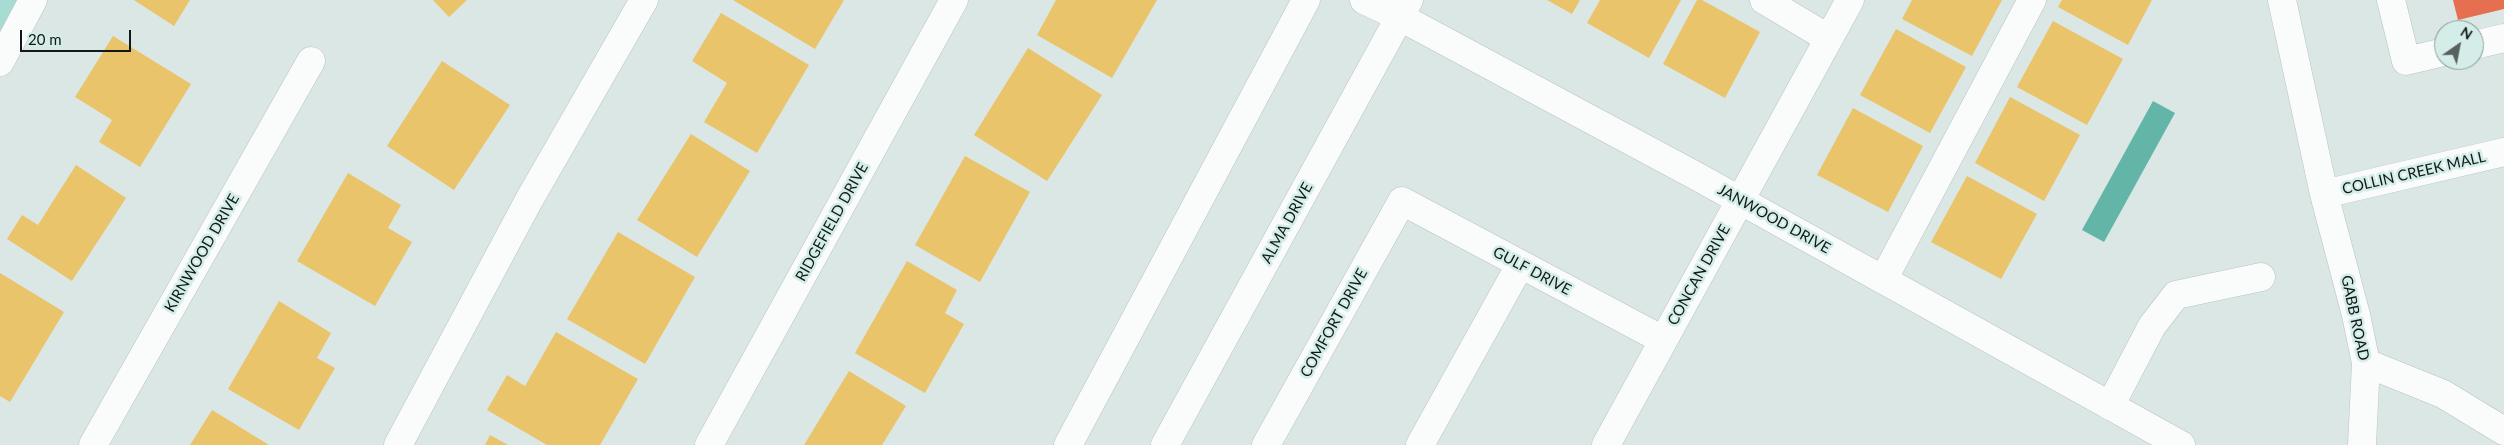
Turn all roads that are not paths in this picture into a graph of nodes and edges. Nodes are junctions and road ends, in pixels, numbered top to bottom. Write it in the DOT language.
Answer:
graph roads {
  1 [pos="34,0"];
  2 [pos="644,0"];
  3 [pos="954,0"];
  4 [pos="1306,0"];
  5 [pos="1364,0"];
  6 [pos="1764,0"];
  7 [pos="1850,0"];
  8 [pos="2032,0"];
  9 [pos="2282,0"];
  10 [pos="2391,0"];
  11 [pos="1404,8"];
  12 [pos="1828,38"];
  13 [pos="2504,38"];
  14 [pos="2484,43"];
  15 [pos="2434,54"];
  16 [pos="311,61"];
  17 [pos="0,62"];
  18 [pos="2504,152"];
  19 [pos="2324,194"];
  20 [pos="1741,200"];
  21 [pos="1402,201"];
  22 [pos="1520,265"];
  23 [pos="2261,277"];
  24 [pos="1883,280"];
  25 [pos="1663,340"];
  26 [pos="2366,364"];
  27 [pos="2110,406"];
  28 [pos="2502,428"];
  29 [pos="93,445"];
  30 [pos="398,445"];
  31 [pos="709,445"];
  32 [pos="1068,445"];
  33 [pos="1165,445"];
  34 [pos="1266,445"];
  35 [pos="1420,445"];
  36 [pos="1606,445"];
  37 [pos="2181,445"];
  38 [pos="2362,445"];
  1 -- 17 [label="street"];
  2 -- 30 [label="street"];
  3 -- 31 [label="street, RIDGEFIELD DRIVE"];
  4 -- 32 [label="street"];
  5 -- 11 [label="street, JANWOOD DRIVE"];
  6 -- 12 [label="street"];
  7 -- 12 [label="street, CONCAN DRIVE"];
  8 -- 24 [label="street"];
  9 -- 19 [label="street, GABB ROAD"];
  10 -- 15 [label="street"];
  11 -- 20 [label="street, JANWOOD DRIVE"];
  11 -- 33 [label="street, ALMA DRIVE"];
  12 -- 20 [label="street, CONCAN DRIVE"];
  13 -- 14 [label="street"];
  16 -- 29 [label="street, KIRNWOOD DRIVE"];
  18 -- 19 [label="street, COLLIN CREEK MALL"];
  19 -- 26 [label="street, GABB ROAD"];
  20 -- 24 [label="street, JANWOOD DRIVE"];
  20 -- 25 [label="street, CONCAN DRIVE"];
  21 -- 22 [label="street, GULF DRIVE"];
  21 -- 34 [label="street, COMFORT DRIVE"];
  22 -- 25 [label="street, GULF DRIVE"];
  22 -- 35 [label="street"];
  23 -- 27 [label="street"];
  24 -- 27 [label="street, JANWOOD DRIVE"];
  25 -- 36 [label="street, CONCAN DRIVE"];
  26 -- 28 [label="street"];
  26 -- 38 [label="street, GABB ROAD"];
  27 -- 37 [label="street, JANWOOD DRIVE"];
}
